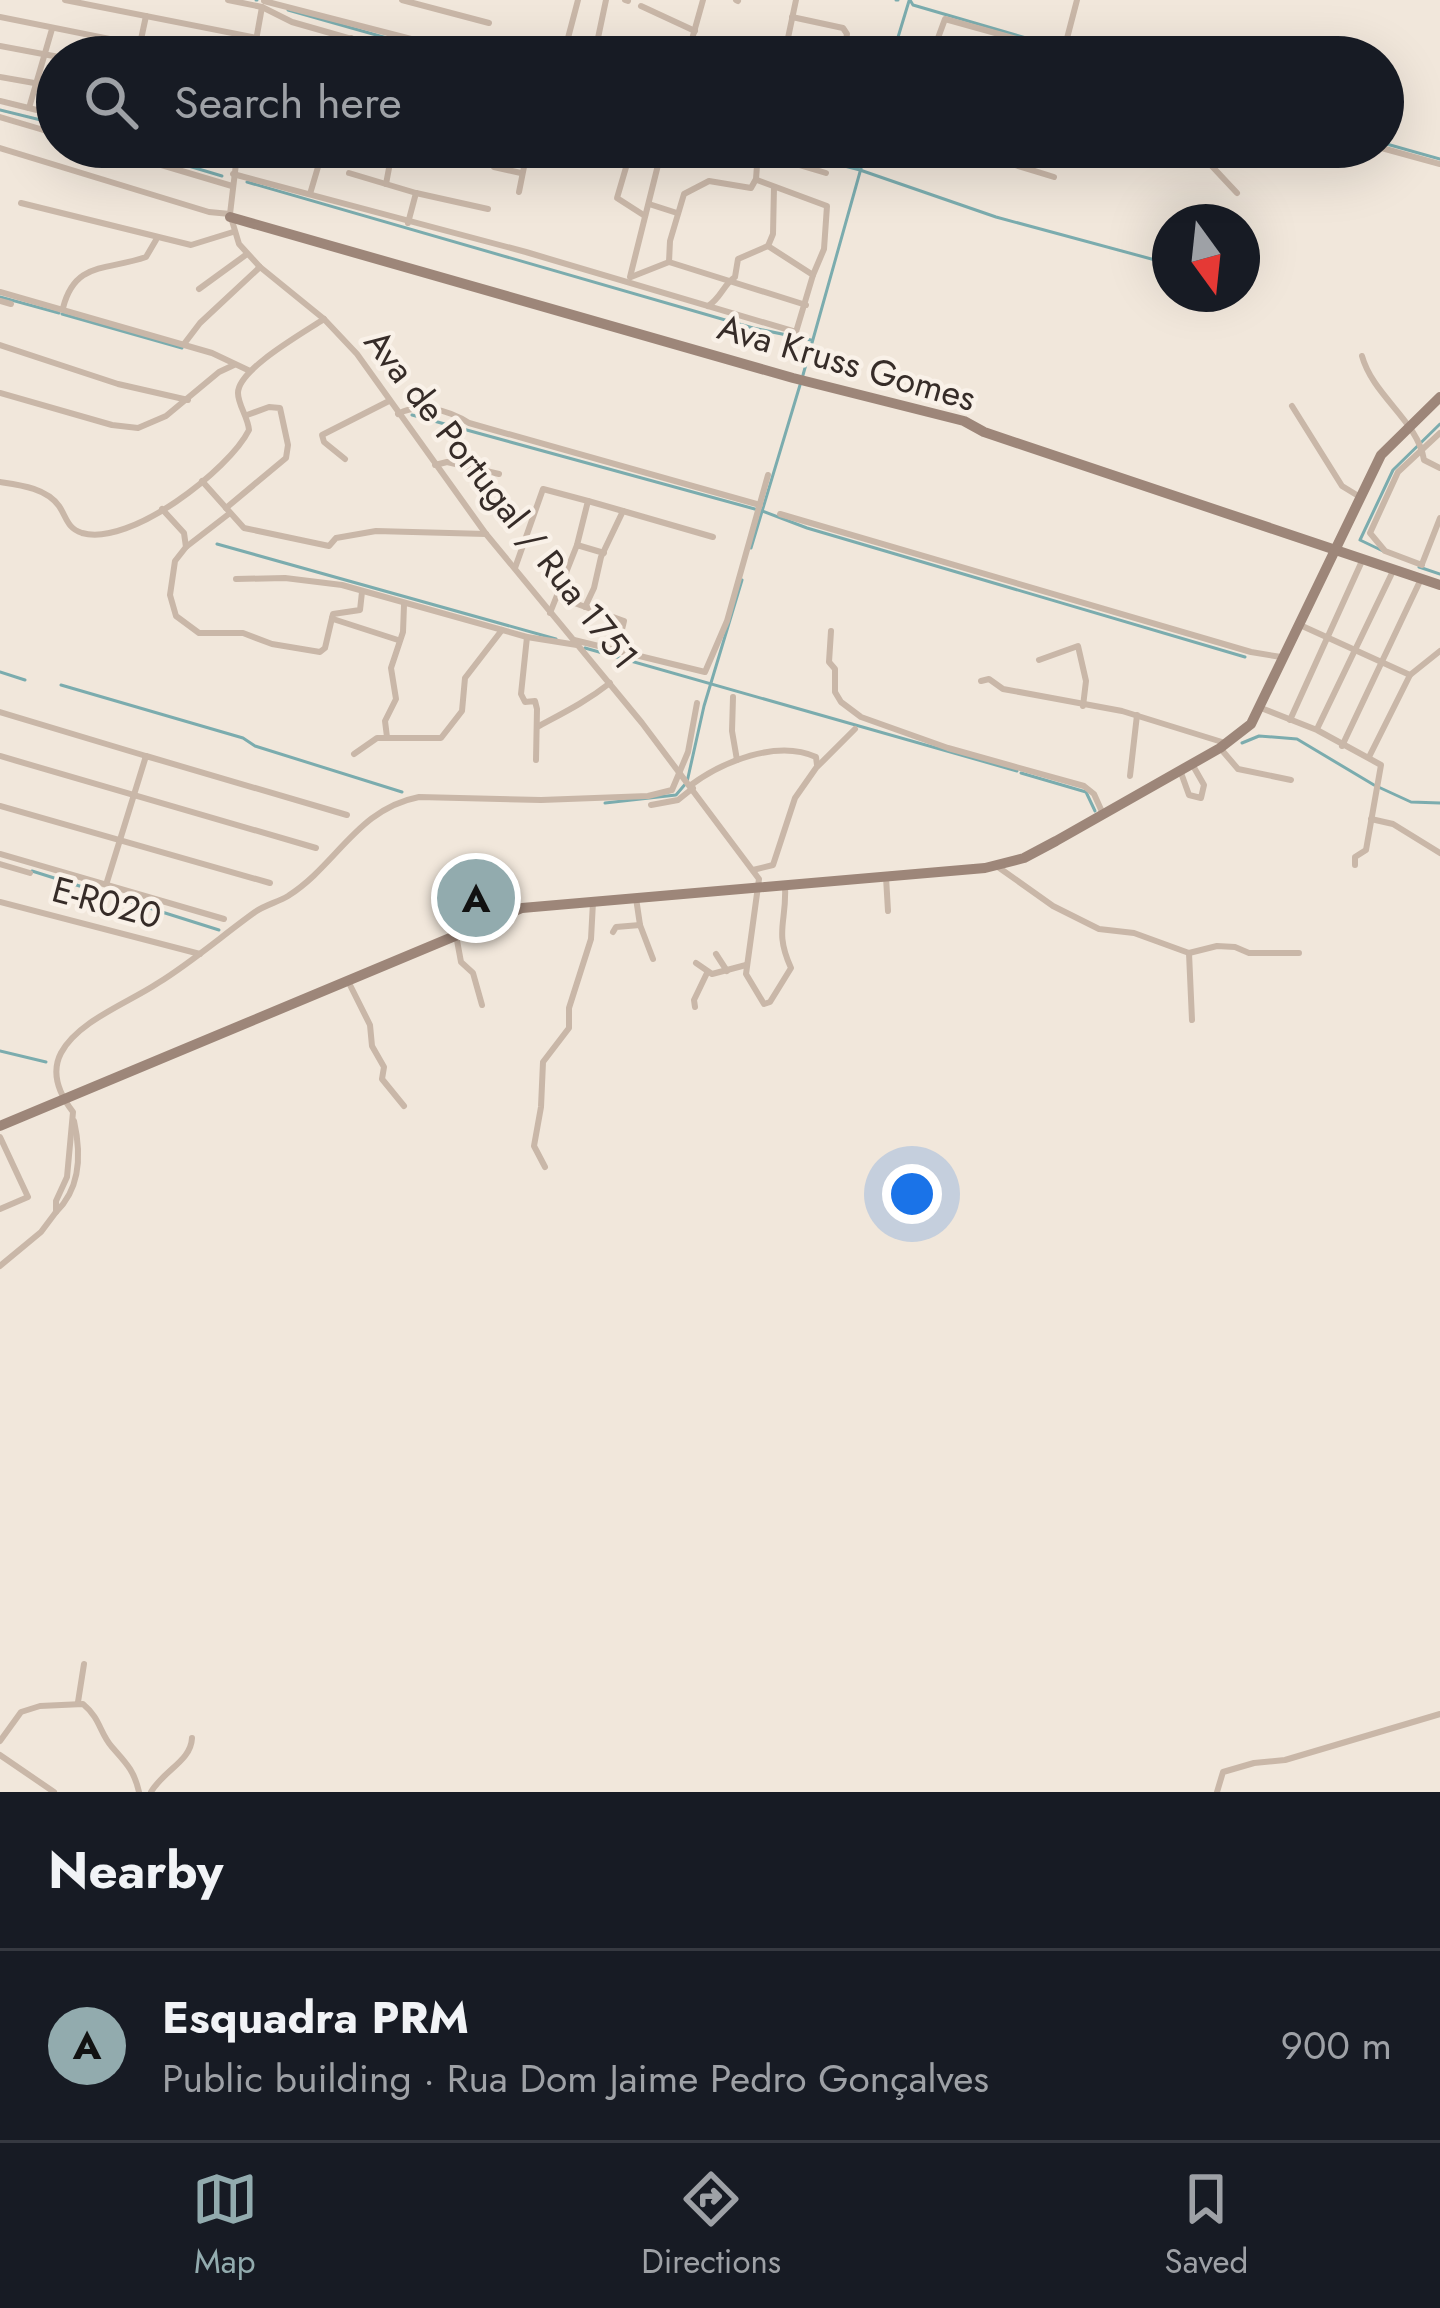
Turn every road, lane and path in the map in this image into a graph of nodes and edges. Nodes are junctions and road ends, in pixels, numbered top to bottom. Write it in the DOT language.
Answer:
graph roads {
  1 [pos="64,0"];
  2 [pos="228,0"];
  3 [pos="401,0"];
  4 [pos="578,0"];
  5 [pos="606,0"];
  6 [pos="703,0"];
  7 [pos="796,0"];
  8 [pos="1077,0"];
  9 [pos="263,3"];
  10 [pos="641,6"];
  11 [pos="0,16"];
  12 [pos="146,16"];
  13 [pos="792,17"];
  14 [pos="489,23"];
  15 [pos="52,29"];
  16 [pos="695,32"];
  17 [pos="50,36"];
  18 [pos="93,36"];
  19 [pos="142,36"];
  20 [pos="246,36"];
  21 [pos="256,36"];
  22 [pos="344,36"];
  23 [pos="396,36"];
  24 [pos="569,36"];
  25 [pos="598,36"];
  26 [pos="694,36"];
  27 [pos="788,36"];
  28 [pos="847,36"];
  29 [pos="939,36"];
  30 [pos="1004,36"];
  31 [pos="1063,36"];
  32 [pos="0,46"];
  33 [pos="36,53"];
  34 [pos="0,77"];
  35 [pos="36,79"];
  36 [pos="35,82"];
  37 [pos="0,101"];
  38 [pos="28,108"];
  39 [pos="36,110"];
  40 [pos="0,117"];
  41 [pos="36,128"];
  42 [pos="0,148"];
  43 [pos="1404,154"];
  44 [pos="36,159"];
  45 [pos="1440,164"];
  46 [pos="65,168"];
  47 [pos="172,168"];
  48 [pos="234,168"];
  49 [pos="318,168"];
  50 [pos="389,168"];
  51 [pos="498,168"];
  52 [pos="522,168"];
  53 [pos="626,168"];
  54 [pos="657,168"];
  55 [pos="757,168"];
  56 [pos="810,168"];
  57 [pos="1025,168"];
  58 [pos="1214,168"];
  59 [pos="349,172"];
  60 [pos="521,173"];
  61 [pos="826,173"];
  62 [pos="233,174"];
  63 [pos="1054,177"];
  64 [pos="756,179"];
  65 [pos="386,184"];
  66 [pos="232,186"];
  67 [pos="774,187"];
  68 [pos="519,192"];
  69 [pos="1237,193"];
  70 [pos="310,194"];
  71 [pos="416,194"];
  72 [pos="21,202"];
  73 [pos="649,204"];
  74 [pos="488,209"];
  75 [pos="677,212"];
  76 [pos="230,216"];
  77 [pos="646,216"];
  78 [pos="408,224"];
  79 [pos="233,232"];
  80 [pos="157,238"];
  81 [pos="768,246"];
  82 [pos="247,254"];
  83 [pos="669,262"];
  84 [pos="260,267"];
  85 [pos="813,275"];
  86 [pos="630,280"];
  87 [pos="727,282"];
  88 [pos="199,289"];
  89 [pos="0,297"];
  90 [pos="11,304"];
  91 [pos="806,305"];
  92 [pos="708,306"];
  93 [pos="63,308"];
  94 [pos="324,319"];
  95 [pos="184,344"];
  96 [pos="0,346"];
  97 [pos="1362,356"];
  98 [pos="234,365"];
  99 [pos="250,371"];
  100 [pos="0,393"];
  101 [pos="1440,397"];
  102 [pos="188,400"];
  103 [pos="389,401"];
  104 [pos="1292,406"];
  105 [pos="398,414"];
  106 [pos="247,415"];
  107 [pos="1440,433"];
  108 [pos="1417,438"];
  109 [pos="345,460"];
  110 [pos="1426,462"];
  111 [pos="435,464"];
  112 [pos="1405,464"];
  113 [pos="1440,468"];
  114 [pos="500,474"];
  115 [pos="768,475"];
  116 [pos="202,481"];
  117 [pos="0,482"];
  118 [pos="1360,497"];
  119 [pos="588,502"];
  120 [pos="760,505"];
  121 [pos="162,509"];
  122 [pos="623,511"];
  123 [pos="780,514"];
  124 [pos="229,515"];
  125 [pos="1440,518"];
  126 [pos="486,534"];
  127 [pos="712,537"];
  128 [pos="577,545"];
  129 [pos="186,547"];
  130 [pos="1333,552"];
  131 [pos="604,553"];
  132 [pos="1362,561"];
  133 [pos="515,568"];
  134 [pos="1394,571"];
  135 [pos="1420,573"];
  136 [pos="236,579"];
  137 [pos="1440,585"];
  138 [pos="362,591"];
  139 [pos="558,597"];
  140 [pos="404,605"];
  141 [pos="584,607"];
  142 [pos="550,613"];
  143 [pos="332,618"];
  144 [pos="1300,625"];
  145 [pos="502,630"];
  146 [pos="831,631"];
  147 [pos="527,637"];
  148 [pos="1328,639"];
  149 [pos="398,640"];
  150 [pos="577,642"];
  151 [pos="617,650"];
  152 [pos="1355,651"];
  153 [pos="1440,651"];
  154 [pos="1285,658"];
  155 [pos="1039,660"];
  156 [pos="1382,664"];
  157 [pos="1410,675"];
  158 [pos="981,681"];
  159 [pos="610,683"];
  160 [pos="733,697"];
  161 [pos="697,703"];
  162 [pos="1083,706"];
  163 [pos="1261,708"];
  164 [pos="0,712"];
  165 [pos="1137,715"];
  166 [pos="1290,720"];
  167 [pos="539,726"];
  168 [pos="855,729"];
  169 [pos="1317,730"];
  170 [pos="387,737"];
  171 [pos="1223,746"];
  172 [pos="1342,746"];
  173 [pos="354,754"];
  174 [pos="146,756"];
  175 [pos="0,757"];
  176 [pos="1370,757"];
  177 [pos="536,760"];
  178 [pos="737,760"];
  179 [pos="1186,767"];
  180 [pos="816,768"];
  181 [pos="681,772"];
  182 [pos="1130,776"];
  183 [pos="1292,780"];
  184 [pos="692,786"];
  185 [pos="136,796"];
  186 [pos="651,805"];
  187 [pos="0,806"];
  188 [pos="1103,814"];
  189 [pos="347,815"];
  190 [pos="1371,819"];
  191 [pos="121,842"];
  192 [pos="316,848"];
  193 [pos="1440,853"];
  194 [pos="0,854"];
  195 [pos="1016,861"];
  196 [pos="0,864"];
  197 [pos="1355,865"];
  198 [pos="998,866"];
  199 [pos="753,870"];
  200 [pos="30,874"];
  201 [pos="886,877"];
  202 [pos="497,878"];
  203 [pos="1015,878"];
  204 [pos="270,883"];
  205 [pos="785,884"];
  206 [pos="106,885"];
  207 [pos="759,885"];
  208 [pos="636,898"];
  209 [pos="0,902"];
  210 [pos="593,902"];
  211 [pos="513,910"];
  212 [pos="889,911"];
  213 [pos="224,919"];
  214 [pos="640,925"];
  215 [pos="614,932"];
  216 [pos="456,935"];
  217 [pos="1189,953"];
  218 [pos="1299,953"];
  219 [pos="716,954"];
  220 [pos="200,955"];
  221 [pos="653,959"];
  222 [pos="696,963"];
  223 [pos="746,965"];
  224 [pos="727,971"];
  225 [pos="707,973"];
  226 [pos="347,980"];
  227 [pos="482,1005"];
  228 [pos="695,1007"];
  229 [pos="1192,1020"];
  230 [pos="64,1100"];
  231 [pos="404,1106"];
  232 [pos="0,1126"];
  233 [pos="0,1137"];
  234 [pos="545,1167"];
  235 [pos="0,1209"];
  236 [pos="0,1266"];
  237 [pos="84,1664"];
  238 [pos="78,1703"];
  239 [pos="1440,1714"];
  240 [pos="192,1738"];
  241 [pos="0,1741"];
  242 [pos="0,1755"];
  243 [pos="54,1792"];
  244 [pos="139,1792"];
  245 [pos="152,1792"];
  246 [pos="1217,1792"];
  1 -- 12 [label="street"];
  2 -- 9 [label="street"];
  3 -- 14 [label="street"];
  4 -- 24 [label="street"];
  5 -- 25 [label="street"];
  6 -- 16 [label="street"];
  7 -- 13 [label="street"];
  8 -- 31 [label="street"];
  9 -- 21 [label="street"];
  9 -- 22 [label="street"];
  9 -- 23 [label="street"];
  10 -- 16 [label="street"];
  11 -- 15 [label="street"];
  12 -- 19 [label="street"];
  12 -- 20 [label="street"];
  13 -- 27 [label="street"];
  13 -- 28 [label="street"];
  15 -- 17 [label="street"];
  15 -- 18 [label="street"];
  16 -- 26 [label="street"];
  29 -- 30 [label="street"];
  32 -- 33 [label="street"];
  34 -- 36 [label="street"];
  35 -- 36 [label="street"];
  36 -- 38 [label="street"];
  37 -- 38 [label="street"];
  38 -- 39 [label="street"];
  40 -- 41 [label="street"];
  42 -- 44 [label="street"];
  43 -- 45 [label="street"];
  46 -- 76 [label="street"];
  47 -- 66 [label="street"];
  48 -- 62 [label="street, Ava de Portugal / Rua 1751"];
  49 -- 70 [label="street"];
  50 -- 65 [label="street"];
  51 -- 60 [label="street"];
  52 -- 60 [label="street"];
  53 -- 77 [label="street"];
  54 -- 73 [label="street"];
  55 -- 64 [label="street"];
  56 -- 61 [label="street"];
  57 -- 63 [label="street"];
  58 -- 69 [label="street"];
  59 -- 65 [label="street"];
  60 -- 68 [label="street"];
  62 -- 66 [label="street, Ava de Portugal / Rua 1751"];
  62 -- 70 [label="street"];
  64 -- 67 [label="street"];
  64 -- 75 [label="street"];
  65 -- 71 [label="street"];
  66 -- 76 [label="street, Ava de Portugal / Rua 1751"];
  67 -- 81 [label="street"];
  67 -- 85 [label="street"];
  70 -- 78 [label="street"];
  71 -- 74 [label="street"];
  71 -- 78 [label="street"];
  72 -- 80 [label="street"];
  73 -- 75 [label="street"];
  73 -- 77 [label="street"];
  75 -- 83 [label="street"];
  76 -- 79 [label="street, Ava de Portugal / Rua 1751"];
  76 -- 130 [label="main road, Ava Kruss Gomes"];
  77 -- 86 [label="street"];
  78 -- 86 [label="street"];
  79 -- 80 [label="street"];
  79 -- 82 [label="street, Ava de Portugal / Rua 1751"];
  80 -- 93 [label="street"];
  81 -- 85 [label="street"];
  81 -- 87 [label="street"];
  82 -- 84 [label="street, Ava de Portugal / Rua 1751"];
  82 -- 88 [label="street"];
  83 -- 86 [label="street"];
  83 -- 87 [label="street"];
  84 -- 94 [label="street, Ava de Portugal / Rua 1751"];
  84 -- 95 [label="street"];
  85 -- 91 [label="street"];
  86 -- 92 [label="street"];
  87 -- 91 [label="street"];
  87 -- 92 [label="street"];
  89 -- 90 [label="street"];
  89 -- 93 [label="street"];
  91 -- 92 [label="street"];
  93 -- 95 [label="street"];
  94 -- 99 [label="street"];
  94 -- 103 [label="street, Ava de Portugal / Rua 1751"];
  95 -- 98 [label="street"];
  96 -- 102 [label="street"];
  97 -- 108 [label="street"];
  98 -- 99 [label="street"];
  98 -- 102 [label="street"];
  99 -- 106 [label="street"];
  100 -- 102 [label="street"];
  101 -- 108 [label="main road"];
  103 -- 105 [label="street, Ava de Portugal / Rua 1751"];
  103 -- 109 [label="street"];
  104 -- 118 [label="street"];
  105 -- 111 [label="street, Ava de Portugal / Rua 1751"];
  105 -- 120 [label="street"];
  106 -- 116 [label="street"];
  106 -- 124 [label="street"];
  107 -- 108 [label="street"];
  108 -- 110 [label="street"];
  108 -- 112 [label="street"];
  108 -- 118 [label="main road"];
  110 -- 112 [label="street"];
  110 -- 113 [label="street"];
  111 -- 114 [label="street"];
  111 -- 126 [label="street, Ava de Portugal / Rua 1751"];
  112 -- 135 [label="street"];
  115 -- 120 [label="street"];
  116 -- 121 [label="street"];
  116 -- 124 [label="street"];
  117 -- 121 [label="street"];
  118 -- 130 [label="main road"];
  119 -- 122 [label="street"];
  119 -- 128 [label="street"];
  119 -- 133 [label="street"];
  120 -- 151 [label="street"];
  121 -- 129 [label="street"];
  122 -- 127 [label="street"];
  122 -- 131 [label="street"];
  123 -- 154 [label="street"];
  124 -- 126 [label="street"];
  124 -- 129 [label="street"];
  125 -- 135 [label="street"];
  126 -- 133 [label="street, Ava de Portugal / Rua 1751"];
  128 -- 131 [label="street"];
  128 -- 139 [label="street"];
  129 -- 143 [label="street"];
  130 -- 132 [label="main road, Ava Kruss Gomes"];
  130 -- 144 [label="main road"];
  131 -- 141 [label="street"];
  132 -- 134 [label="main road, Ava Kruss Gomes"];
  132 -- 148 [label="street"];
  133 -- 142 [label="street, Ava de Portugal / Rua 1751"];
  134 -- 135 [label="main road, Ava Kruss Gomes"];
  134 -- 152 [label="street"];
  135 -- 137 [label="main road, Ava Kruss Gomes"];
  135 -- 156 [label="street"];
  136 -- 138 [label="street"];
  138 -- 140 [label="street"];
  138 -- 143 [label="street"];
  139 -- 141 [label="street"];
  139 -- 142 [label="street"];
  140 -- 145 [label="street"];
  140 -- 149 [label="street"];
  141 -- 151 [label="street"];
  142 -- 150 [label="street, Ava de Portugal / Rua 1751"];
  143 -- 149 [label="street"];
  144 -- 148 [label="street"];
  144 -- 154 [label="main road"];
  145 -- 147 [label="street"];
  145 -- 170 [label="street"];
  146 -- 188 [label="street"];
  147 -- 150 [label="street"];
  147 -- 167 [label="street"];
  148 -- 152 [label="street"];
  148 -- 166 [label="street"];
  149 -- 170 [label="street"];
  150 -- 151 [label="street"];
  150 -- 159 [label="street, Ava de Portugal / Rua 1751"];
  152 -- 156 [label="street"];
  152 -- 169 [label="street"];
  153 -- 157 [label="street"];
  154 -- 163 [label="main road"];
  155 -- 162 [label="street"];
  156 -- 157 [label="street"];
  156 -- 172 [label="street"];
  157 -- 176 [label="street"];
  158 -- 162 [label="street"];
  159 -- 167 [label="street"];
  159 -- 181 [label="street, Ava de Portugal / Rua 1751"];
  160 -- 178 [label="street"];
  161 -- 181 [label="street"];
  162 -- 165 [label="street"];
  163 -- 166 [label="street"];
  163 -- 171 [label="main road"];
  164 -- 174 [label="street"];
  165 -- 171 [label="street"];
  165 -- 182 [label="street"];
  166 -- 169 [label="street"];
  167 -- 177 [label="street"];
  168 -- 180 [label="street"];
  169 -- 172 [label="street"];
  170 -- 173 [label="street"];
  171 -- 179 [label="main road"];
  171 -- 183 [label="street"];
  172 -- 176 [label="street"];
  174 -- 185 [label="street"];
  174 -- 189 [label="street"];
  175 -- 185 [label="street"];
  176 -- 190 [label="street"];
  178 -- 180 [label="street"];
  178 -- 184 [label="street"];
  179 -- 179 [label="street"];
  179 -- 188 [label="main road"];
  180 -- 199 [label="street"];
  181 -- 184 [label="street, Ava de Portugal / Rua 1751"];
  181 -- 220 [label="street"];
  184 -- 186 [label="street"];
  184 -- 199 [label="street, Ava de Portugal / Rua 1751"];
  185 -- 191 [label="street"];
  185 -- 192 [label="street"];
  187 -- 191 [label="street"];
  188 -- 195 [label="main road"];
  190 -- 193 [label="street"];
  190 -- 197 [label="street"];
  191 -- 204 [label="street"];
  191 -- 206 [label="street"];
  194 -- 206 [label="street"];
  195 -- 198 [label="main road"];
  195 -- 203 [label="street"];
  196 -- 200 [label="street"];
  198 -- 201 [label="main road"];
  198 -- 203 [label="street"];
  199 -- 207 [label="street, Ava de Portugal / Rua 1751"];
  201 -- 205 [label="main road"];
  201 -- 212 [label="street"];
  202 -- 211 [label="street"];
  203 -- 217 [label="street"];
  205 -- 207 [label="main road"];
  205 -- 223 [label="street"];
  206 -- 213 [label="street"];
  207 -- 208 [label="main road"];
  207 -- 223 [label="street"];
  208 -- 210 [label="main road"];
  208 -- 214 [label="street"];
  209 -- 220 [label="street, E-R020"];
  210 -- 211 [label="main road"];
  210 -- 234 [label="street"];
  211 -- 216 [label="main road"];
  214 -- 215 [label="street"];
  214 -- 221 [label="street"];
  216 -- 226 [label="main road"];
  216 -- 227 [label="street"];
  217 -- 218 [label="street"];
  217 -- 229 [label="street"];
  219 -- 224 [label="street"];
  220 -- 230 [label="street"];
  222 -- 225 [label="street"];
  223 -- 224 [label="street"];
  224 -- 225 [label="street"];
  225 -- 228 [label="street"];
  226 -- 230 [label="main road"];
  226 -- 231 [label="street"];
  230 -- 232 [label="main road"];
  230 -- 236 [label="street"];
  233 -- 235 [label="street"];
  237 -- 238 [label="street"];
  238 -- 241 [label="street"];
  238 -- 244 [label="street"];
  239 -- 246 [label="street"];
  240 -- 245 [label="street"];
  242 -- 243 [label="street"];
}
